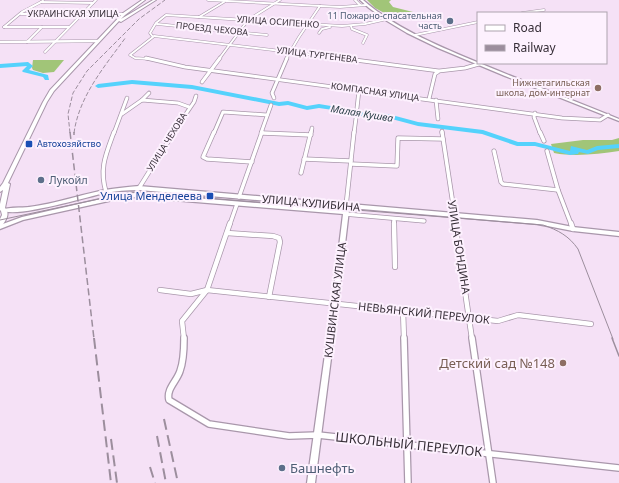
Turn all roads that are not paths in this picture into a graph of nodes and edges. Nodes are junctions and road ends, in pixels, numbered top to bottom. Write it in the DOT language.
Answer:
graph roads {
  1 [pos="45,0"];
  2 [pos="75,0"];
  3 [pos="96,0"];
  4 [pos="144,0"];
  5 [pos="155,0"];
  6 [pos="208,0"];
  7 [pos="280,0"];
  8 [pos="355,0"];
  9 [pos="362,0"];
  10 [pos="227,1"];
  11 [pos="41,2"];
  12 [pos="69,3"];
  13 [pos="93,3"];
  14 [pos="271,4"];
  15 [pos="366,4"];
  16 [pos="360,5"];
  17 [pos="320,6"];
  18 [pos="544,10"];
  19 [pos="529,12"];
  20 [pos="21,14"];
  21 [pos="83,14"];
  22 [pos="124,15"];
  23 [pos="199,17"];
  24 [pos="387,19"];
  25 [pos="248,20"];
  26 [pos="477,22"];
  27 [pos="306,23"];
  28 [pos="158,24"];
  29 [pos="332,25"];
  30 [pos="351,26"];
  31 [pos="42,27"];
  32 [pos="70,27"];
  33 [pos="239,32"];
  34 [pos="319,33"];
  35 [pos="267,35"];
  36 [pos="415,35"];
  37 [pos="154,36"];
  38 [pos="98,41"];
  39 [pos="0,42"];
  40 [pos="27,42"];
  41 [pos="55,42"];
  42 [pos="363,43"];
  43 [pos="229,45"];
  44 [pos="45,52"];
  45 [pos="289,52"];
  46 [pos="477,63"];
  47 [pos="479,64"];
  48 [pos="209,70"];
  49 [pos="438,72"];
  50 [pos="277,79"];
  51 [pos="202,82"];
  52 [pos="358,90"];
  53 [pos="149,93"];
  54 [pos="196,96"];
  55 [pos="127,98"];
  56 [pos="274,98"];
  57 [pos="429,99"];
  58 [pos="142,100"];
  59 [pos="436,100"];
  60 [pos="271,105"];
  61 [pos="189,107"];
  62 [pos="358,108"];
  63 [pos="535,113"];
  64 [pos="122,114"];
  65 [pos="267,115"];
  66 [pos="608,115"];
  67 [pos="356,118"];
  68 [pos="438,119"];
  69 [pos="619,120"];
  70 [pos="312,128"];
  71 [pos="442,131"];
  72 [pos="262,133"];
  73 [pos="311,135"];
  74 [pos="443,139"];
  75 [pos="544,141"];
  76 [pos="494,151"];
  77 [pos="547,151"];
  78 [pos="304,159"];
  79 [pos="252,162"];
  80 [pos="351,163"];
  81 [pos="396,166"];
  82 [pos="396,172"];
  83 [pos="302,173"];
  84 [pos="9,177"];
  85 [pos="139,188"];
  86 [pos="0,190"];
  87 [pos="558,190"];
  88 [pos="106,192"];
  89 [pos="239,197"];
  90 [pos="237,204"];
  91 [pos="2,209"];
  92 [pos="346,211"];
  93 [pos="453,215"];
  94 [pos="394,219"];
  95 [pos="424,221"];
  96 [pos="0,226"];
  97 [pos="573,229"];
  98 [pos="227,233"];
  99 [pos="619,234"];
  100 [pos="394,267"];
  101 [pos="160,290"];
  102 [pos="207,290"];
  103 [pos="269,297"];
  104 [pos="335,304"];
  105 [pos="404,310"];
  106 [pos="470,318"];
  107 [pos="592,324"];
  108 [pos="318,435"];
  109 [pos="407,444"];
  110 [pos="488,452"];
  111 [pos="619,468"];
  112 [pos="311,483"];
  113 [pos="408,483"];
  114 [pos="493,483"];
  1 -- 11 [label="street"];
  2 -- 12 [label="street"];
  3 -- 13 [label="street"];
  4 -- 22 [label="main road"];
  5 -- 22 [label="main road"];
  6 -- 10 [label="street"];
  7 -- 14 [label="street"];
  8 -- 16 [label="street"];
  9 -- 15 [label="main road"];
  10 -- 14 [label="street"];
  10 -- 23 [label="street"];
  11 -- 12 [label="street"];
  11 -- 20 [label="street"];
  12 -- 13 [label="street"];
  13 -- 21 [label="street"];
  14 -- 17 [label="street"];
  14 -- 25 [label="street"];
  15 -- 16 [label="street"];
  15 -- 24 [label="main road"];
  16 -- 17 [label="street"];
  17 -- 27 [label="street"];
  18 -- 19 [label="street"];
  20 -- 21 [label="street, УКРАИНСКАЯ УЛИЦА"];
  20 -- 31 [label="street"];
  21 -- 22 [label="street, УКРАИНСКАЯ УЛИЦА"];
  21 -- 32 [label="street"];
  22 -- 38 [label="main road"];
  23 -- 25 [label="street, УЛИЦА ОСИПЕНКО"];
  23 -- 28 [label="street, УЛИЦА ОСИПЕНКО"];
  24 -- 30 [label="street, УЛИЦА ОСИПЕНКО"];
  24 -- 36 [label="main road"];
  25 -- 27 [label="street, УЛИЦА ОСИПЕНКО"];
  25 -- 33 [label="street"];
  26 -- 36 [label="street"];
  27 -- 29 [label="street, УЛИЦА ОСИПЕНКО"];
  27 -- 45 [label="street"];
  28 -- 33 [label="street, ПРОЕЗД ЧЕХОВА"];
  28 -- 37 [label="street"];
  29 -- 30 [label="street, УЛИЦА ОСИПЕНКО"];
  29 -- 34 [label="street"];
  30 -- 42 [label="street"];
  31 -- 32 [label="street"];
  31 -- 40 [label="street"];
  32 -- 41 [label="street"];
  33 -- 35 [label="street, ПРОЕЗД ЧЕХОВА"];
  33 -- 43 [label="street"];
  36 -- 46 [label="main road"];
  37 -- 43 [label="street, УЛИЦА ТУРГЕНЕВА"];
  37 -- 48 [label="street, КОМПАСНАЯ УЛИЦА"];
  38 -- 41 [label="street"];
  38 -- 84 [label="main road"];
  39 -- 40 [label="street"];
  40 -- 41 [label="street"];
  41 -- 44 [label="street"];
  43 -- 45 [label="street, УЛИЦА ТУРГЕНЕВА"];
  43 -- 48 [label="street"];
  45 -- 49 [label="street, УЛИЦА ТУРГЕНЕВА"];
  45 -- 50 [label="street"];
  47 -- 49 [label="street, УЛИЦА ТУРГЕНЕВА"];
  47 -- 66 [label="main road"];
  48 -- 50 [label="street, КОМПАСНАЯ УЛИЦА"];
  48 -- 51 [label="street"];
  49 -- 57 [label="street"];
  50 -- 52 [label="street, КОМПАСНАЯ УЛИЦА"];
  50 -- 56 [label="street"];
  52 -- 57 [label="street, КОМПАСНАЯ УЛИЦА"];
  52 -- 62 [label="street"];
  53 -- 58 [label="street"];
  54 -- 61 [label="street, УЛИЦА ЧЕХОВА"];
  55 -- 64 [label="street"];
  57 -- 59 [label="street, КОМПАСНАЯ УЛИЦА"];
  58 -- 61 [label="street"];
  58 -- 64 [label="street"];
  59 -- 63 [label="street, КОМПАСНАЯ УЛИЦА"];
  59 -- 68 [label="street"];
  60 -- 65 [label="street"];
  61 -- 85 [label="street, УЛИЦА ЧЕХОВА"];
  63 -- 66 [label="street, КОМПАСНАЯ УЛИЦА"];
  63 -- 75 [label="street"];
  64 -- 88 [label="street"];
  65 -- 72 [label="street"];
  65 -- 79 [label="street"];
  66 -- 69 [label="main road"];
  67 -- 80 [label="street, КУШВИНСКАЯ УЛИЦА"];
  70 -- 73 [label="street"];
  71 -- 74 [label="street, УЛИЦА БОНДИНА"];
  72 -- 73 [label="street"];
  72 -- 79 [label="street"];
  73 -- 78 [label="street"];
  74 -- 81 [label="street"];
  74 -- 93 [label="street, УЛИЦА БОНДИНА"];
  76 -- 87 [label="street"];
  77 -- 87 [label="street"];
  78 -- 80 [label="street"];
  78 -- 83 [label="street"];
  79 -- 89 [label="street"];
  80 -- 81 [label="street"];
  80 -- 92 [label="street, КУШВИНСКАЯ УЛИЦА"];
  81 -- 82 [label="street"];
  84 -- 86 [label="main road"];
  84 -- 91 [label="main road"];
  85 -- 88 [label="main road, УЛИЦА КУЛИБИНА"];
  85 -- 89 [label="main road, УЛИЦА КУЛИБИНА"];
  87 -- 97 [label="street"];
  88 -- 91 [label="main road, УЛИЦА КУЛИБИНА"];
  89 -- 92 [label="main road, УЛИЦА КУЛИБИНА"];
  90 -- 92 [label="main road, УЛИЦА КУЛИБИНА"];
  90 -- 96 [label="main road, УЛИЦА КУЛИБИНА"];
  90 -- 98 [label="street"];
  91 -- 96 [label="main road"];
  92 -- 93 [label="main road, УЛИЦА КУЛИБИНА"];
  92 -- 94 [label="street"];
  92 -- 104 [label="main road, КУШВИНСКАЯ УЛИЦА"];
  93 -- 97 [label="main road, УЛИЦА КУЛИБИНА"];
  93 -- 106 [label="street, УЛИЦА БОНДИНА"];
  94 -- 95 [label="street"];
  94 -- 100 [label="street"];
  97 -- 99 [label="main road, УЛИЦА КУЛИБИНА"];
  98 -- 102 [label="street"];
  98 -- 103 [label="street"];
  101 -- 102 [label="street, НЕВЬЯНСКИЙ ПЕРЕУЛОК"];
  102 -- 103 [label="street, НЕВЬЯНСКИЙ ПЕРЕУЛОК"];
  102 -- 108 [label="street, ШКОЛЬНЫЙ ПЕРЕУЛОК"];
  103 -- 104 [label="street, НЕВЬЯНСКИЙ ПЕРЕУЛОК"];
  104 -- 105 [label="street, НЕВЬЯНСКИЙ ПЕРЕУЛОК"];
  104 -- 108 [label="main road, КУШВИНСКАЯ УЛИЦА"];
  105 -- 106 [label="street, НЕВЬЯНСКИЙ ПЕРЕУЛОК"];
  105 -- 109 [label="street"];
  106 -- 107 [label="street, НЕВЬЯНСКИЙ ПЕРЕУЛОК"];
  106 -- 110 [label="street, УЛИЦА БОНДИНА"];
  108 -- 109 [label="street, ШКОЛЬНЫЙ ПЕРЕУЛОК"];
  108 -- 112 [label="main road, КУШВИНСКАЯ УЛИЦА"];
  109 -- 110 [label="street, ШКОЛЬНЫЙ ПЕРЕУЛОК"];
  109 -- 113 [label="street"];
  110 -- 111 [label="street, ШКОЛЬНЫЙ ПЕРЕУЛОК"];
  110 -- 114 [label="street, УЛИЦА БОНДИНА"];
}
